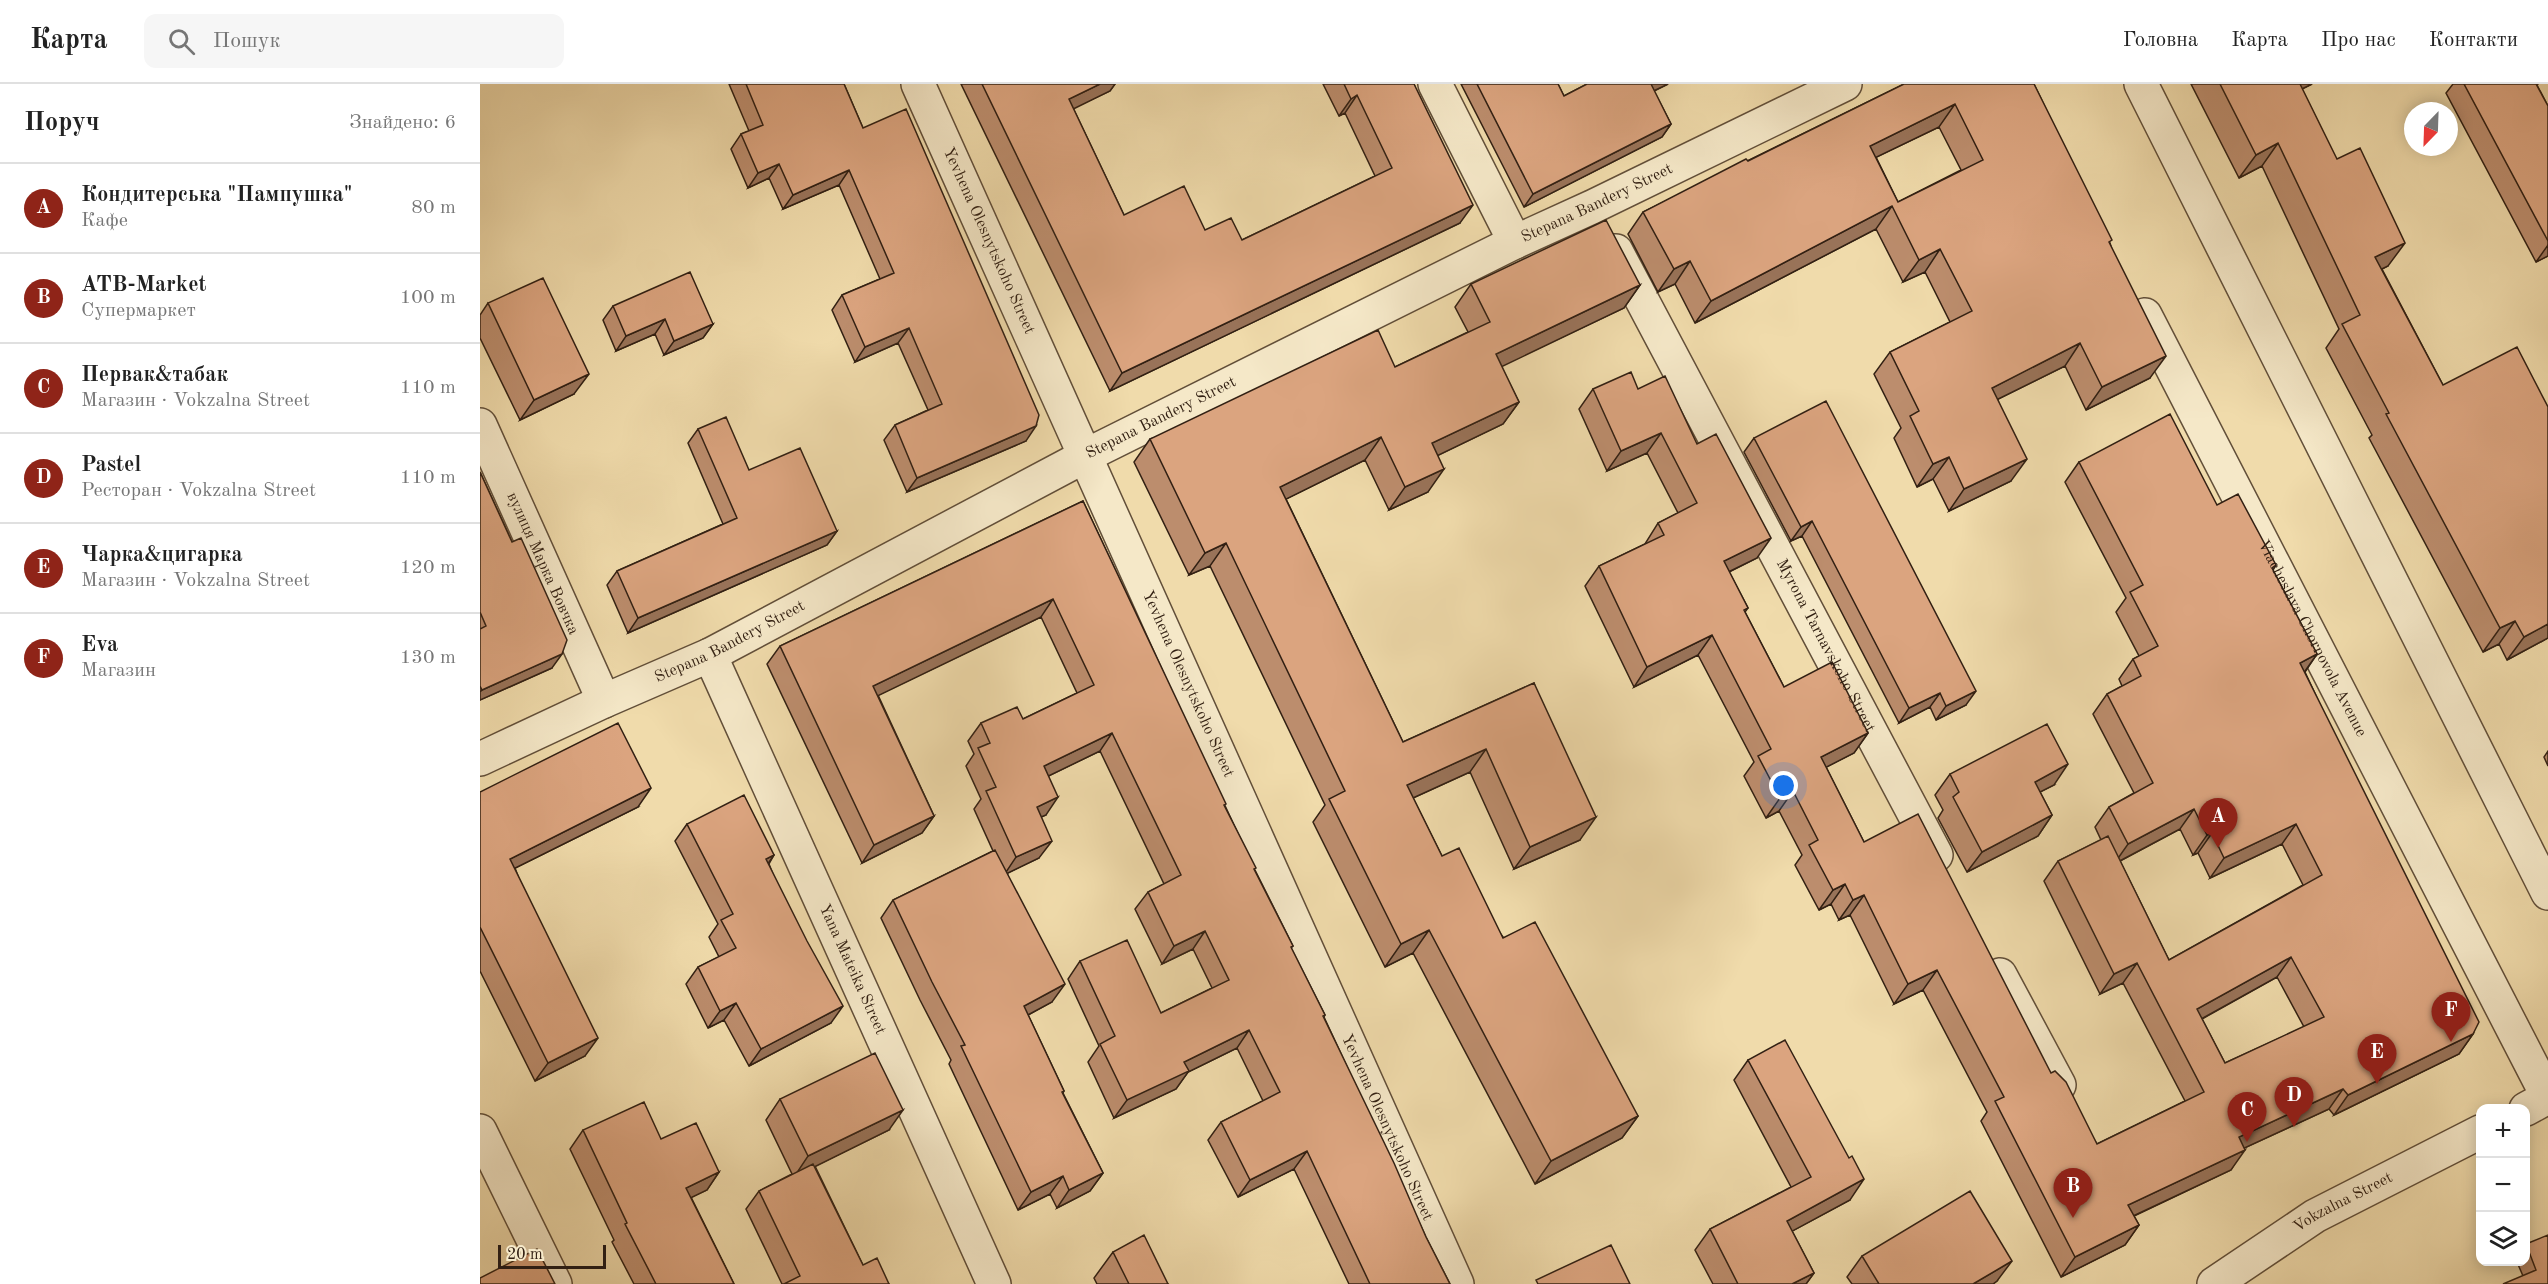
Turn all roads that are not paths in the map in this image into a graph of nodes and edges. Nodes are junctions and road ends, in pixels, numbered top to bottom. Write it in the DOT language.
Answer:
graph roads {
  1 [pos="918,84"];
  2 [pos="1435,84"];
  3 [pos="1845,84"];
  4 [pos="2140,84"];
  5 [pos="1592,207"];
  6 [pos="1515,242"];
  7 [pos="2130,286"];
  8 [pos="480,424"];
  9 [pos="1087,455"];
  10 [pos="710,655"];
  11 [pos="604,701"];
  12 [pos="480,759"];
  13 [pos="1952,884"];
  14 [pos="2548,893"];
  15 [pos="1986,948"];
  16 [pos="2059,1086"];
  17 [pos="2548,1097"];
  18 [pos="2530,1107"];
  19 [pos="480,1131"];
  20 [pos="2476,1135"];
  21 [pos="555,1284"];
  22 [pos="994,1284"];
  23 [pos="1457,1284"];
  24 [pos="2214,1284"];
  1 -- 9 [label="street, Yevhena Olesnytskoho Street"];
  2 -- 6 [label="street"];
  3 -- 5 [label="street, Stepana Bandery Street"];
  4 -- 14 [label="street"];
  5 -- 6 [label="street, Stepana Bandery Street"];
  5 -- 13 [label="street, Myrona Tarnavskoho Street"];
  6 -- 9 [label="street, Stepana Bandery Street"];
  7 -- 17 [label="street, Viacheslava Chornovola Avenue"];
  8 -- 11 [label="street, вулиця Марка Вовчка"];
  9 -- 10 [label="street, Stepana Bandery Street"];
  9 -- 23 [label="street, Yevhena Olesnytskoho Street"];
  10 -- 11 [label="street, Stepana Bandery Street"];
  10 -- 22 [label="street, Yana Mateika Street"];
  11 -- 12 [label="street, Stepana Bandery Street"];
  15 -- 16 [label="street"];
  17 -- 18 [label="street"];
  19 -- 21 [label="street"];
  20 -- 24 [label="street, Vokzalna Street"];
}
